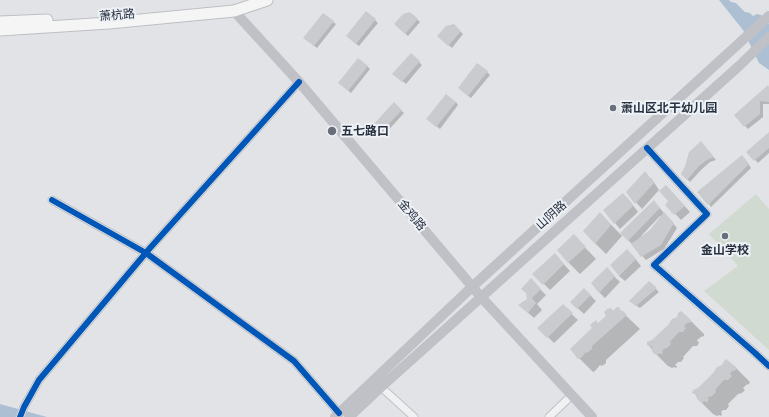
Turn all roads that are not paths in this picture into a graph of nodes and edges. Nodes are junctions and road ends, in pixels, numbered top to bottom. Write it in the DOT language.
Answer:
graph roads {
  1 [pos="267,0"];
  2 [pos="234,11"];
  3 [pos="768,17"];
  4 [pos="0,22"];
  5 [pos="0,30"];
  6 [pos="769,36"];
  7 [pos="299,82"];
  8 [pos="647,148"];
  9 [pos="52,200"];
  10 [pos="146,253"];
  11 [pos="472,287"];
  12 [pos="481,297"];
  13 [pos="769,366"];
  14 [pos="381,387"];
  15 [pos="572,396"];
  16 [pos="337,415"];
  17 [pos="20,417"];
  18 [pos="349,417"];
  19 [pos="414,417"];
  20 [pos="549,417"];
  21 [pos="592,417"];
  1 -- 2 [label="main road, 萧杭路"];
  2 -- 4 [label="main road, 萧杭路"];
  2 -- 5 [label="main road, 萧杭路"];
  2 -- 7 [label="main road, 金鸡路"];
  3 -- 11 [label="main road, 山阴路"];
  6 -- 8 [label="main road, 山阴路"];
  7 -- 10 [label="street"];
  7 -- 11 [label="main road, 金鸡路"];
  8 -- 12 [label="main road, 山阴路"];
  8 -- 13 [label="street"];
  9 -- 10 [label="street"];
  10 -- 16 [label="street"];
  10 -- 17 [label="street"];
  11 -- 12 [label="main road, 金鸡路"];
  11 -- 16 [label="main road, 山阴路"];
  12 -- 14 [label="main road, 山阴路"];
  12 -- 15 [label="main road, 金鸡路"];
  14 -- 18 [label="main road, 山阴路"];
  14 -- 19 [label="street"];
  15 -- 20 [label="street"];
  15 -- 21 [label="main road, 金鸡路"];
}
